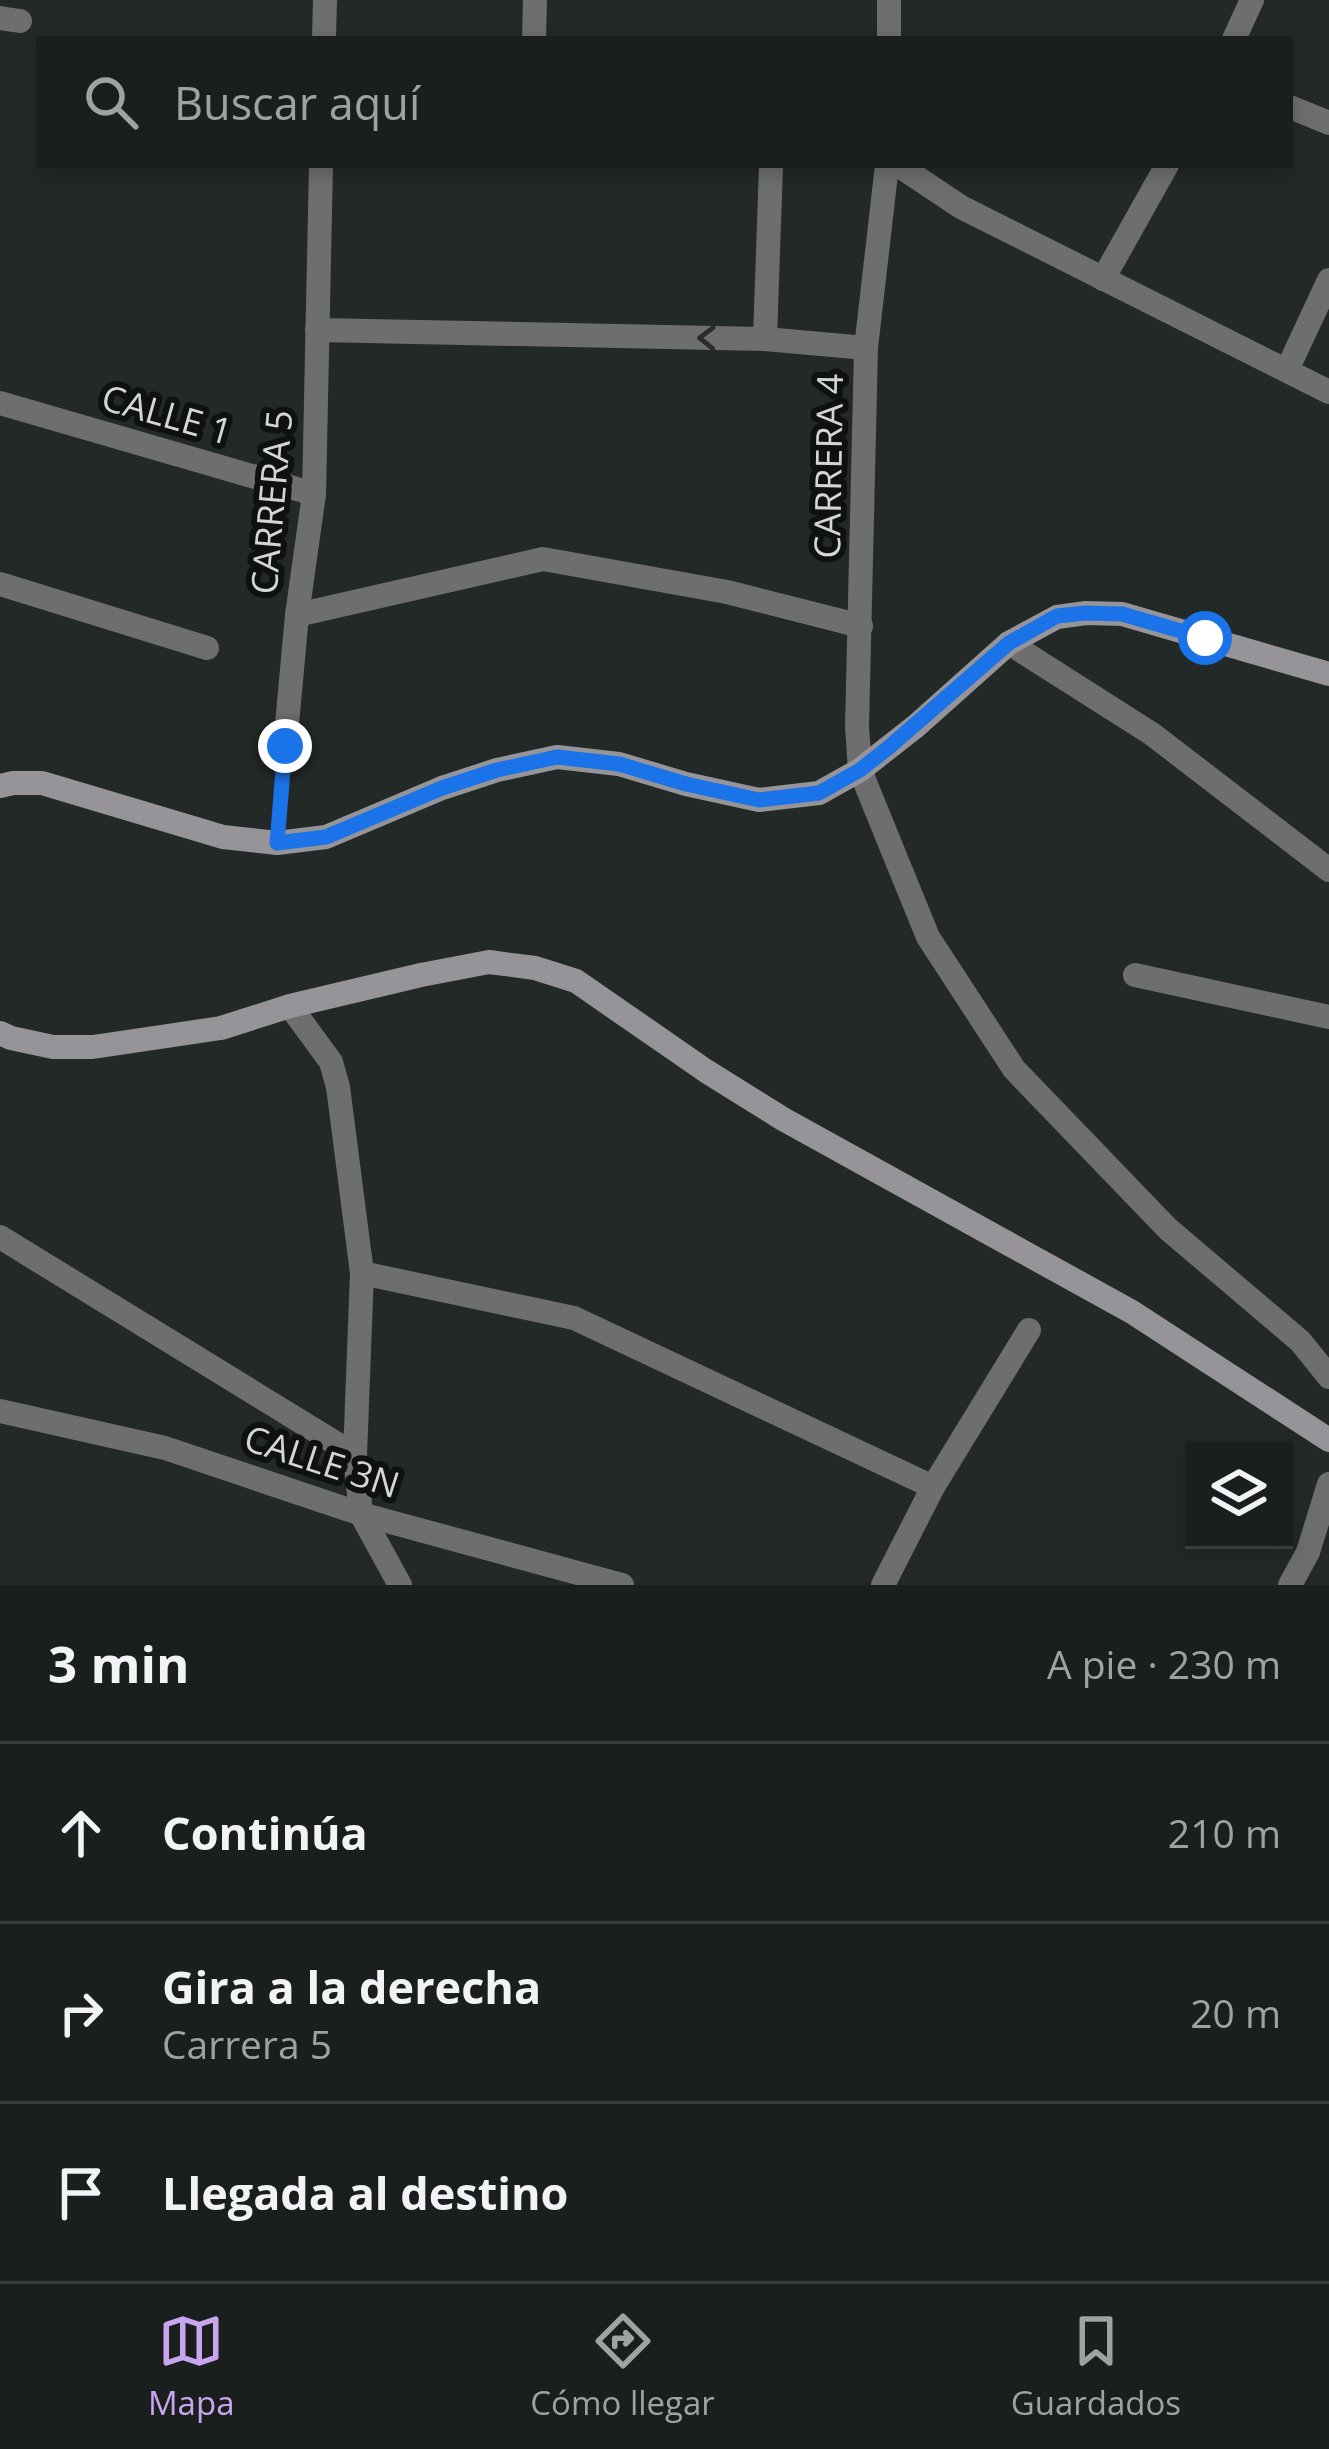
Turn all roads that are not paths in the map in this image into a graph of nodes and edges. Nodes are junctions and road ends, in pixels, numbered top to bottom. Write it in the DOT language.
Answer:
graph roads {
  1 [pos="325,0"];
  2 [pos="536,0"];
  3 [pos="889,0"];
  4 [pos="1252,0"];
  5 [pos="324,36"];
  6 [pos="534,36"];
  7 [pos="889,36"];
  8 [pos="1235,36"];
  9 [pos="1293,108"];
  10 [pos="1329,123"];
  11 [pos="321,168"];
  12 [pos="771,168"];
  13 [pos="887,168"];
  14 [pos="902,168"];
  15 [pos="1165,168"];
  16 [pos="1103,279"];
  17 [pos="1329,280"];
  18 [pos="317,330"];
  19 [pos="765,339"];
  20 [pos="866,348"];
  21 [pos="1287,370"];
  22 [pos="1329,392"];
  23 [pos="0,403"];
  24 [pos="314,494"];
  25 [pos="0,584"];
  26 [pos="297,615"];
  27 [pos="861,626"];
  28 [pos="1009,643"];
  29 [pos="207,648"];
  30 [pos="1329,674"];
  31 [pos="285,746"];
  32 [pos="860,770"];
  33 [pos="0,786"];
  34 [pos="1329,870"];
  35 [pos="1135,975"];
  36 [pos="290,1006"];
  37 [pos="1329,1017"];
  38 [pos="0,1033"];
  39 [pos="0,1237"];
  40 [pos="362,1273"];
  41 [pos="1029,1330"];
  42 [pos="1329,1377"];
  43 [pos="0,1411"];
  44 [pos="1329,1440"];
  45 [pos="355,1455"];
  46 [pos="1329,1484"];
  47 [pos="933,1487"];
  48 [pos="361,1514"];
  49 [pos="1318,1558"];
  50 [pos="400,1585"];
  51 [pos="622,1585"];
  52 [pos="883,1585"];
  53 [pos="1290,1585"];
  1 -- 5 [label="street"];
  2 -- 6 [label="street"];
  3 -- 7 [label="street"];
  4 -- 8 [label="street"];
  9 -- 10 [label="street"];
  11 -- 18 [label="street, CARRERA 5"];
  12 -- 19 [label="street"];
  13 -- 20 [label="street, CARRERA 4"];
  14 -- 16 [label="street"];
  15 -- 16 [label="street"];
  16 -- 21 [label="street"];
  17 -- 21 [label="street"];
  19 -- 18 [label="street, one-way"];
  18 -- 24 [label="street, CARRERA 5"];
  19 -- 20 [label="street"];
  20 -- 27 [label="street, CARRERA 4"];
  21 -- 22 [label="street"];
  23 -- 24 [label="street, CALLE 1"];
  24 -- 26 [label="street, CARRERA 5"];
  25 -- 29 [label="street"];
  26 -- 27 [label="street"];
  26 -- 31 [label="street, CARRERA 5"];
  27 -- 32 [label="street, CARRERA 4"];
  28 -- 30 [label="main road"];
  28 -- 32 [label="main road"];
  28 -- 34 [label="street"];
  32 -- 33 [label="main road"];
  32 -- 42 [label="street, CARRERA 4"];
  35 -- 37 [label="street"];
  36 -- 38 [label="main road"];
  36 -- 40 [label="street"];
  36 -- 44 [label="main road"];
  39 -- 45 [label="street"];
  40 -- 45 [label="street"];
  40 -- 47 [label="street"];
  41 -- 47 [label="street"];
  43 -- 48 [label="street, CALLE 3N"];
  45 -- 48 [label="street"];
  46 -- 49 [label="street"];
  47 -- 52 [label="street"];
  48 -- 50 [label="street"];
  48 -- 51 [label="street, CALLE 3N"];
  49 -- 53 [label="street"];
}
